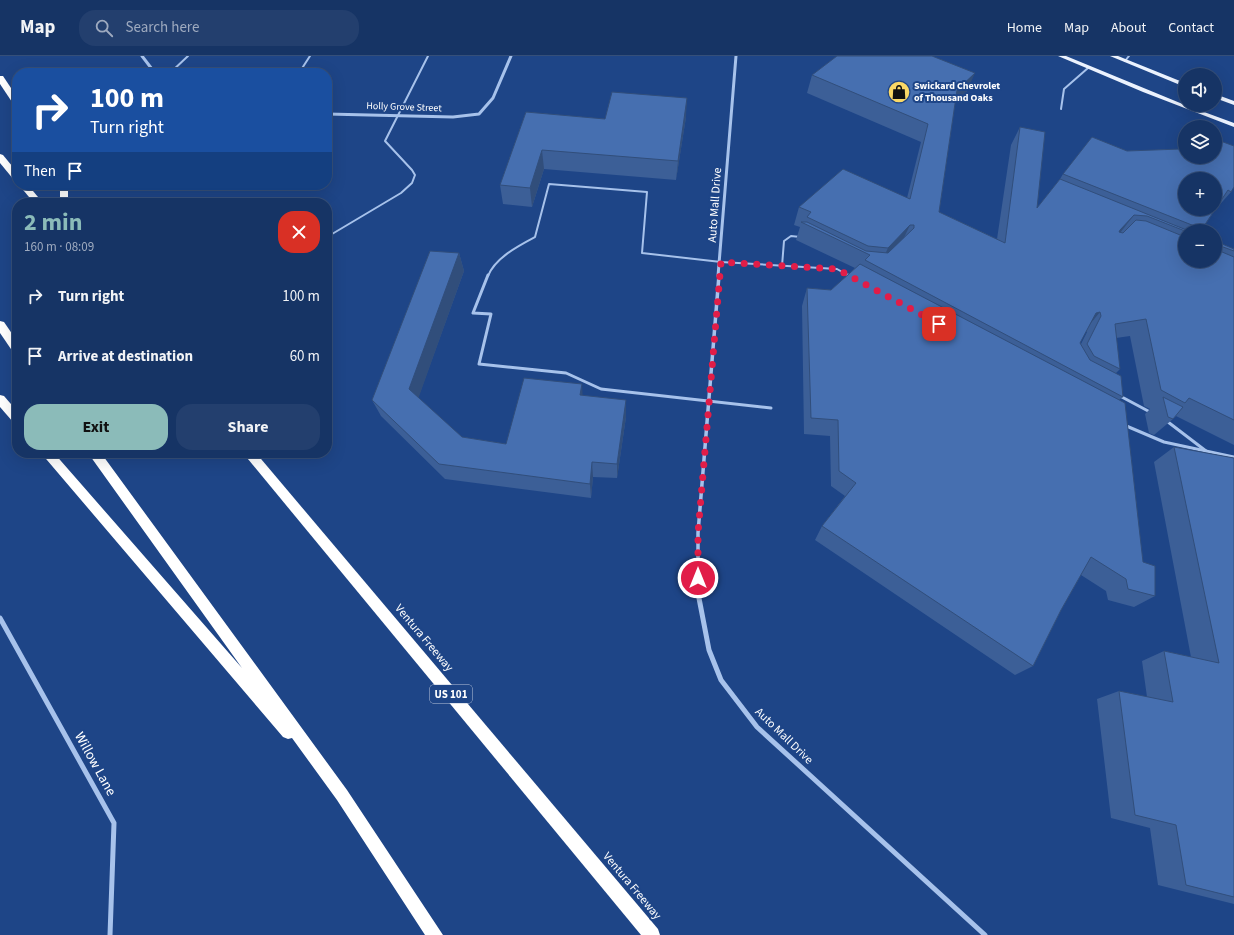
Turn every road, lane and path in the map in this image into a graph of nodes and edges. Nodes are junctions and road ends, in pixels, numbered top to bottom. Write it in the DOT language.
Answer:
graph roads {
  1 [pos="142,56"];
  2 [pos="188,56"];
  3 [pos="310,56"];
  4 [pos="428,56"];
  5 [pos="511,56"];
  6 [pos="736,56"];
  7 [pos="1061,56"];
  8 [pos="1113,56"];
  9 [pos="1127,58"];
  10 [pos="151,68"];
  11 [pos="175,68"];
  12 [pos="302,68"];
  13 [pos="1088,68"];
  14 [pos="0,78"];
  15 [pos="1178,82"];
  16 [pos="12,96"];
  17 [pos="1222,99"];
  18 [pos="1234,103"];
  19 [pos="1061,108"];
  20 [pos="332,114"];
  21 [pos="397,115"];
  22 [pos="1234,125"];
  23 [pos="0,157"];
  24 [pos="12,172"];
  25 [pos="27,190"];
  26 [pos="35,198"];
  27 [pos="332,233"];
  28 [pos="803,237"];
  29 [pos="721,262"];
  30 [pos="782,266"];
  31 [pos="857,280"];
  32 [pos="0,325"];
  33 [pos="12,342"];
  34 [pos="1117,395"];
  35 [pos="0,399"];
  36 [pos="709,402"];
  37 [pos="771,408"];
  38 [pos="12,413"];
  39 [pos="1156,416"];
  40 [pos="1163,419"];
  41 [pos="1121,423"];
  42 [pos="1208,452"];
  43 [pos="1234,457"];
  44 [pos="51,458"];
  45 [pos="98,458"];
  46 [pos="253,458"];
  47 [pos="0,618"];
  48 [pos="342,795"];
  49 [pos="110,935"];
  50 [pos="435,935"];
  51 [pos="652,935"];
  52 [pos="984,935"];
  1 -- 10 [label="street"];
  2 -- 11 [label="lane"];
  3 -- 12 [label="lane"];
  4 -- 21 [label="lane"];
  5 -- 21 [label="street, Holly Grove Street"];
  6 -- 29 [label="street, Auto Mall Drive"];
  7 -- 13 [label="main road"];
  8 -- 9 [label="main road"];
  9 -- 15 [label="main road"];
  13 -- 19 [label="lane"];
  13 -- 22 [label="main road"];
  14 -- 16 [label="highway"];
  17 -- 18 [label="main road"];
  20 -- 21 [label="street, Holly Grove Street"];
  21 -- 27 [label="lane"];
  23 -- 24 [label="highway"];
  25 -- 26 [label="highway"];
  28 -- 30 [label="lane"];
  29 -- 30 [label="lane"];
  29 -- 36 [label="street, Auto Mall Drive"];
  29 -- 36 [label="lane"];
  30 -- 31 [label="lane"];
  32 -- 33 [label="highway"];
  34 -- 39 [label="lane"];
  35 -- 38 [label="highway"];
  36 -- 37 [label="lane"];
  36 -- 52 [label="street, Auto Mall Drive"];
  40 -- 42 [label="lane"];
  41 -- 42 [label="lane"];
  42 -- 43 [label="lane"];
  44 -- 48 [label="highway"];
  45 -- 48 [label="highway"];
  46 -- 51 [label="highway, Ventura Freeway / US 101"];
  47 -- 49 [label="street, Willow Lane"];
  48 -- 50 [label="highway"];
}
